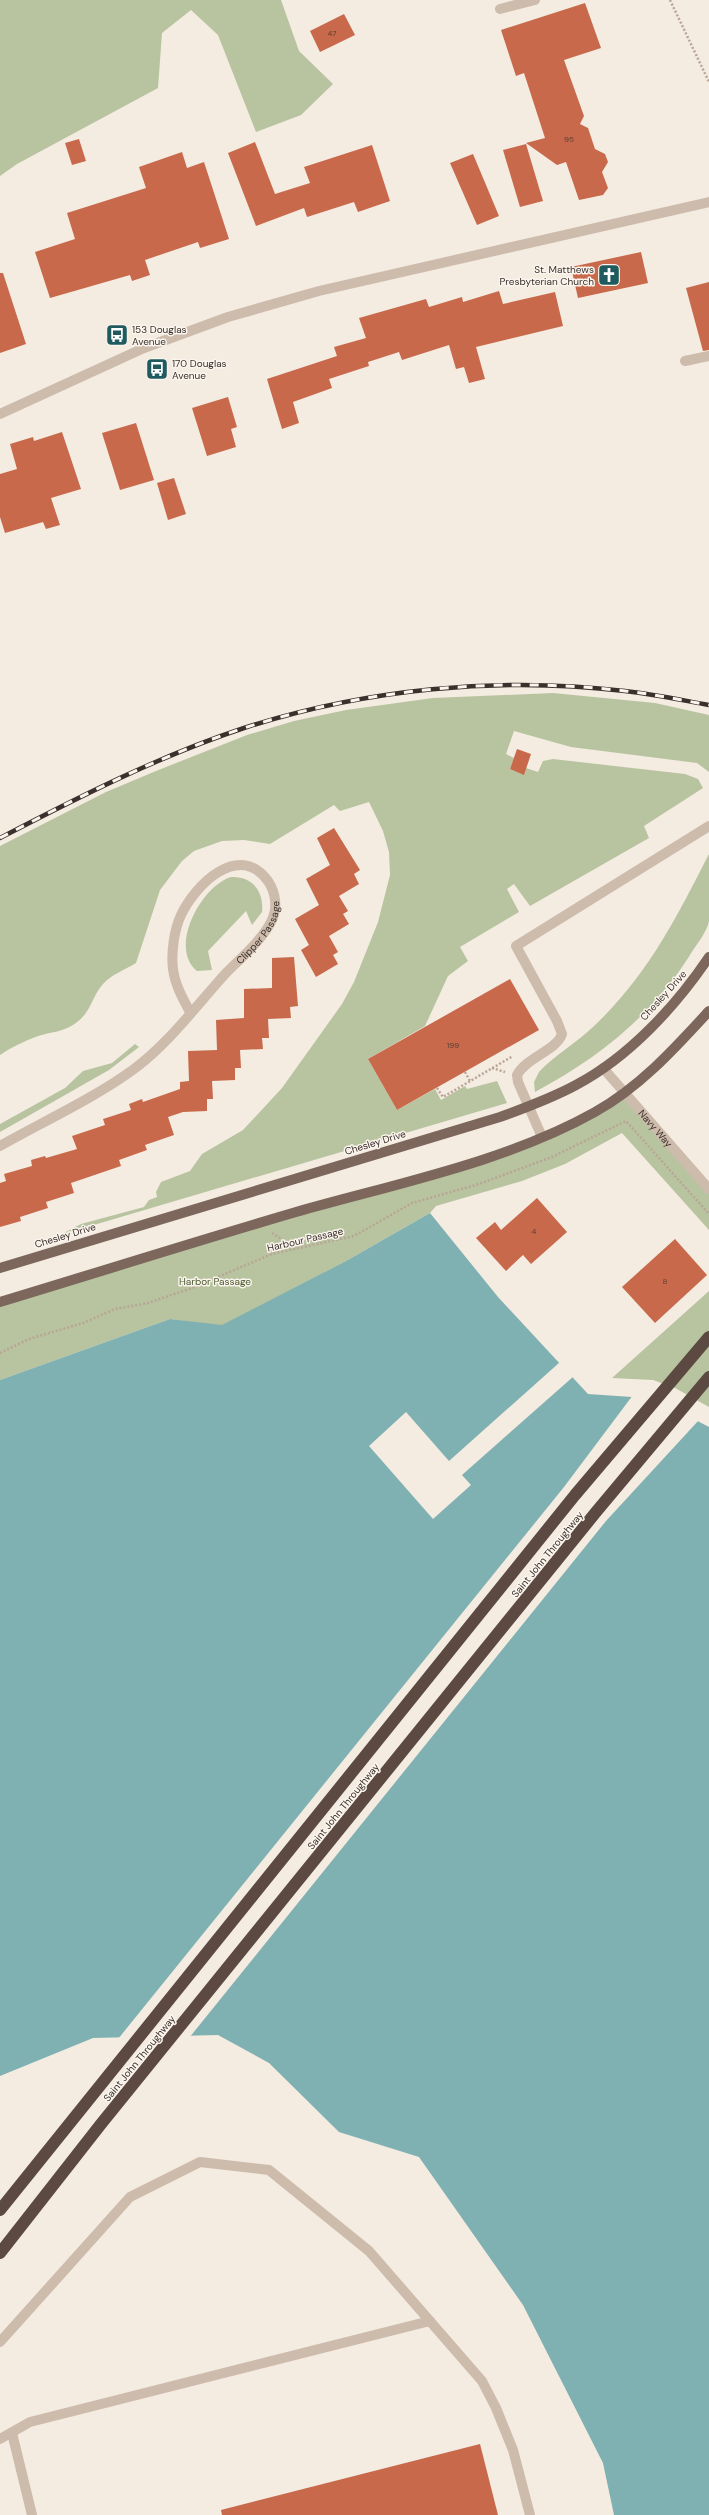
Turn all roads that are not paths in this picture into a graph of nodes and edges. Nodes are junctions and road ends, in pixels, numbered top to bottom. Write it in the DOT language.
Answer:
graph roads {
  1 [pos="535,0"];
  2 [pos="500,9"];
  3 [pos="709,202"];
  4 [pos="709,356"];
  5 [pos="685,361"];
  6 [pos="0,414"];
  7 [pos="709,826"];
  8 [pos="709,957"];
  9 [pos="190,1012"];
  10 [pos="709,1012"];
  11 [pos="603,1068"];
  12 [pos="625,1093"];
  13 [pos="529,1106"];
  14 [pos="542,1137"];
  15 [pos="0,1146"];
  16 [pos="709,1189"];
  17 [pos="0,1268"];
  18 [pos="0,1302"];
  19 [pos="709,1337"];
  20 [pos="709,1377"];
  21 [pos="0,2210"];
  22 [pos="0,2253"];
  23 [pos="430,2321"];
  24 [pos="0,2342"];
  25 [pos="12,2433"];
  26 [pos="0,2439"];
  27 [pos="32,2515"];
  28 [pos="530,2515"];
  1 -- 2 [label="street"];
  3 -- 6 [label="street"];
  4 -- 5 [label="street"];
  7 -- 13 [label="street"];
  8 -- 11 [label="main road, Chesley Drive"];
  9 -- 9 [label="street, Clipper Passage"];
  9 -- 15 [label="street, Clipper Passage"];
  10 -- 12 [label="main road"];
  11 -- 12 [label="street, Navy Way"];
  11 -- 13 [label="main road, Chesley Drive"];
  12 -- 14 [label="main road"];
  12 -- 16 [label="street, Navy Way"];
  13 -- 14 [label="street"];
  13 -- 17 [label="main road, Chesley Drive"];
  14 -- 18 [label="main road"];
  19 -- 21 [label="highway, Saint John Throughway"];
  20 -- 22 [label="highway, Saint John Throughway"];
  23 -- 24 [label="street"];
  23 -- 25 [label="street"];
  23 -- 28 [label="street"];
  25 -- 26 [label="street"];
  25 -- 27 [label="street"];
}
